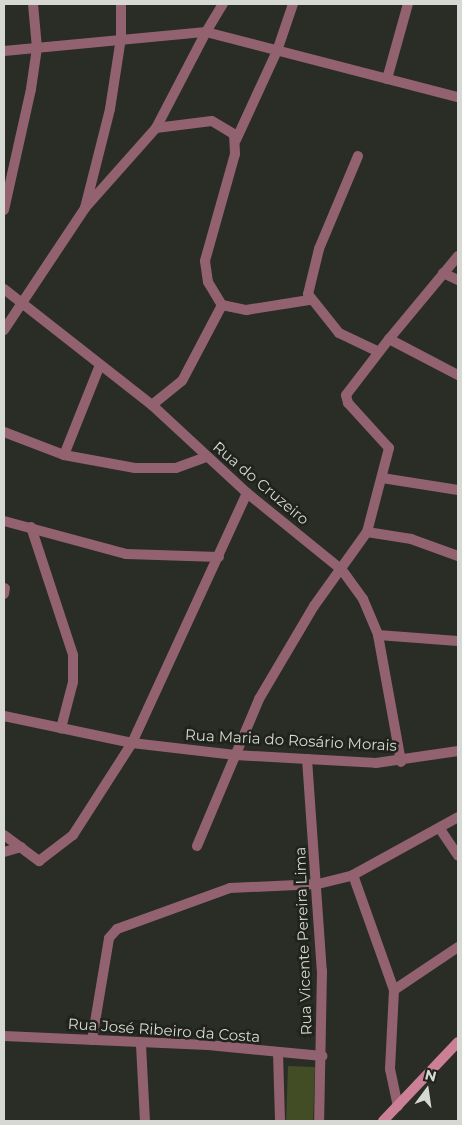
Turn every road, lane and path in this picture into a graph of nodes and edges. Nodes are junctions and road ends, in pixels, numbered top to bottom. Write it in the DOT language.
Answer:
graph roads {
  1 [pos="33,4"];
  2 [pos="121,4"];
  3 [pos="223,4"];
  4 [pos="293,4"];
  5 [pos="408,4"];
  6 [pos="206,32"];
  7 [pos="122,38"];
  8 [pos="37,48"];
  9 [pos="4,51"];
  10 [pos="277,51"];
  11 [pos="387,78"];
  12 [pos="458,97"];
  13 [pos="156,128"];
  14 [pos="236,140"];
  15 [pos="358,156"];
  16 [pos="85,208"];
  17 [pos="4,210"];
  18 [pos="458,256"];
  19 [pos="444,273"];
  20 [pos="458,280"];
  21 [pos="4,289"];
  22 [pos="23,299"];
  23 [pos="309,300"];
  24 [pos="222,305"];
  25 [pos="4,330"];
  26 [pos="389,339"];
  27 [pos="380,352"];
  28 [pos="100,365"];
  29 [pos="458,375"];
  30 [pos="152,405"];
  31 [pos="4,432"];
  32 [pos="64,455"];
  33 [pos="206,457"];
  34 [pos="382,478"];
  35 [pos="458,490"];
  36 [pos="247,493"];
  37 [pos="4,521"];
  38 [pos="30,527"];
  39 [pos="366,532"];
  40 [pos="458,556"];
  41 [pos="219,557"];
  42 [pos="342,570"];
  43 [pos="378,635"];
  44 [pos="458,642"];
  45 [pos="4,716"];
  46 [pos="61,728"];
  47 [pos="132,743"];
  48 [pos="458,751"];
  49 [pos="235,755"];
  50 [pos="307,759"];
  51 [pos="401,762"];
  52 [pos="458,817"];
  53 [pos="440,829"];
  54 [pos="4,836"];
  55 [pos="197,846"];
  56 [pos="21,847"];
  57 [pos="4,852"];
  58 [pos="458,856"];
  59 [pos="353,875"];
  60 [pos="318,884"];
  61 [pos="458,947"];
  62 [pos="394,990"];
  63 [pos="4,1036"];
  64 [pos="92,1040"];
  65 [pos="458,1042"];
  66 [pos="141,1045"];
  67 [pos="278,1053"];
  68 [pos="322,1056"];
  69 [pos="398,1106"];
  70 [pos="145,1121"];
  71 [pos="280,1121"];
  72 [pos="319,1121"];
  73 [pos="383,1121"];
  1 -- 8 [label="street"];
  2 -- 7 [label="street"];
  3 -- 6 [label="street"];
  4 -- 10 [label="street"];
  5 -- 11 [label="street"];
  6 -- 7 [label="street"];
  6 -- 10 [label="street"];
  6 -- 13 [label="street"];
  7 -- 8 [label="street"];
  7 -- 16 [label="street"];
  8 -- 9 [label="street"];
  8 -- 17 [label="street"];
  10 -- 11 [label="street"];
  10 -- 14 [label="street"];
  11 -- 12 [label="street"];
  13 -- 14 [label="street"];
  13 -- 16 [label="street"];
  14 -- 24 [label="street"];
  15 -- 23 [label="street"];
  16 -- 22 [label="street"];
  18 -- 19 [label="street"];
  19 -- 20 [label="street"];
  19 -- 26 [label="street"];
  21 -- 22 [label="street, Rua do Cruzeiro"];
  22 -- 25 [label="street"];
  22 -- 28 [label="street, Rua do Cruzeiro"];
  23 -- 24 [label="street"];
  23 -- 27 [label="street"];
  24 -- 30 [label="street"];
  26 -- 27 [label="street"];
  26 -- 29 [label="street"];
  27 -- 34 [label="street"];
  28 -- 30 [label="street, Rua do Cruzeiro"];
  28 -- 32 [label="street"];
  30 -- 33 [label="street, Rua do Cruzeiro"];
  31 -- 32 [label="street"];
  32 -- 33 [label="street"];
  33 -- 36 [label="street, Rua do Cruzeiro"];
  34 -- 35 [label="street"];
  34 -- 39 [label="street"];
  36 -- 41 [label="street"];
  36 -- 42 [label="street, Rua do Cruzeiro"];
  37 -- 38 [label="street"];
  38 -- 41 [label="street"];
  38 -- 46 [label="street"];
  39 -- 40 [label="street"];
  39 -- 42 [label="street"];
  41 -- 47 [label="street"];
  42 -- 43 [label="street, Rua do Cruzeiro"];
  42 -- 49 [label="street"];
  43 -- 44 [label="street"];
  43 -- 51 [label="street, Rua do Cruzeiro"];
  45 -- 46 [label="street, Rua Maria do Rosário Morais"];
  46 -- 47 [label="street, Rua Maria do Rosário Morais"];
  47 -- 49 [label="street, Rua Maria do Rosário Morais"];
  47 -- 56 [label="street"];
  48 -- 51 [label="street, Rua Maria do Rosário Morais"];
  49 -- 50 [label="street, Rua Maria do Rosário Morais"];
  49 -- 55 [label="street"];
  50 -- 51 [label="street, Rua Maria do Rosário Morais"];
  50 -- 60 [label="street, Rua Vicente Pereira Lima"];
  52 -- 53 [label="street"];
  53 -- 58 [label="street"];
  53 -- 59 [label="street"];
  54 -- 56 [label="street"];
  56 -- 57 [label="street"];
  59 -- 60 [label="street"];
  59 -- 62 [label="street"];
  60 -- 64 [label="street"];
  60 -- 68 [label="street, Rua Vicente Pereira Lima"];
  61 -- 62 [label="street"];
  62 -- 69 [label="street"];
  63 -- 64 [label="street, Rua José Ribeiro da Costa"];
  64 -- 66 [label="street, Rua José Ribeiro da Costa"];
  65 -- 69 [label="main road"];
  66 -- 67 [label="street, Rua José Ribeiro da Costa"];
  66 -- 70 [label="street"];
  67 -- 68 [label="street, Rua José Ribeiro da Costa"];
  67 -- 71 [label="street"];
  68 -- 72 [label="street, Rua Vicente Pereira Lima"];
  69 -- 73 [label="main road"];
}
